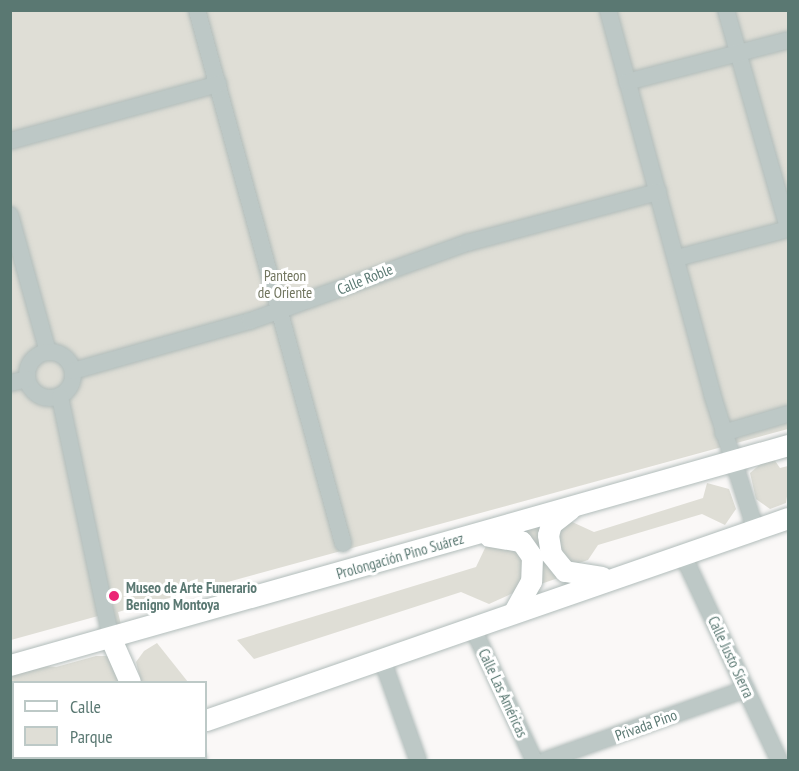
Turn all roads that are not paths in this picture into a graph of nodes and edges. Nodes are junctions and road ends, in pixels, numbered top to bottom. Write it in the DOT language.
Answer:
graph roads {
  1 [pos="197,10"];
  2 [pos="608,10"];
  3 [pos="726,10"];
  4 [pos="789,40"];
  5 [pos="738,54"];
  6 [pos="627,82"];
  7 [pos="218,84"];
  8 [pos="10,141"];
  9 [pos="658,192"];
  10 [pos="10,214"];
  11 [pos="789,228"];
  12 [pos="677,258"];
  13 [pos="281,311"];
  14 [pos="48,352"];
  15 [pos="74,370"];
  16 [pos="19,381"];
  17 [pos="60,397"];
  18 [pos="789,414"];
  19 [pos="723,433"];
  20 [pos="789,444"];
  21 [pos="733,461"];
  22 [pos="576,506"];
  23 [pos="789,518"];
  24 [pos="755,528"];
  25 [pos="463,538"];
  26 [pos="343,543"];
  27 [pos="682,553"];
  28 [pos="611,577"];
  29 [pos="515,610"];
  30 [pos="472,626"];
  31 [pos="111,639"];
  32 [pos="382,659"];
  33 [pos="10,665"];
  34 [pos="130,681"];
  35 [pos="746,689"];
  36 [pos="207,720"];
  37 [pos="418,760"];
  38 [pos="534,760"];
  39 [pos="546,760"];
  40 [pos="779,760"];
  1 -- 7 [label="street"];
  2 -- 6 [label="street"];
  3 -- 5 [label="street"];
  4 -- 5 [label="street"];
  5 -- 6 [label="street"];
  5 -- 11 [label="street"];
  6 -- 9 [label="street"];
  7 -- 8 [label="street"];
  7 -- 13 [label="street"];
  9 -- 12 [label="street"];
  9 -- 13 [label="street, Calle Roble"];
  10 -- 14 [label="street"];
  11 -- 12 [label="street"];
  12 -- 19 [label="street"];
  13 -- 15 [label="street, Calle Roble"];
  13 -- 26 [label="street"];
  14 -- 15 [label="street"];
  14 -- 16 [label="street"];
  15 -- 17 [label="street"];
  16 -- 17 [label="street"];
  17 -- 31 [label="street"];
  18 -- 19 [label="street"];
  19 -- 21 [label="street"];
  20 -- 21 [label="main road, Prolongación Pino Suárez"];
  21 -- 22 [label="main road, Prolongación Pino Suárez"];
  21 -- 24 [label="street"];
  22 -- 25 [label="main road, Prolongación Pino Suárez"];
  22 -- 28 [label="main road"];
  23 -- 24 [label="main road"];
  24 -- 27 [label="main road"];
  25 -- 29 [label="main road"];
  25 -- 31 [label="main road, Prolongación Pino Suárez"];
  27 -- 28 [label="main road"];
  27 -- 35 [label="street, Calle Justo Sierra"];
  28 -- 29 [label="main road"];
  29 -- 30 [label="main road"];
  30 -- 32 [label="main road"];
  30 -- 38 [label="street, Calle Las Américas"];
  31 -- 33 [label="main road, Prolongación Pino Suárez"];
  31 -- 34 [label="main road"];
  32 -- 36 [label="main road"];
  32 -- 37 [label="street"];
  35 -- 39 [label="street, Privada Pino"];
  35 -- 40 [label="street, Calle Justo Sierra"];
}
